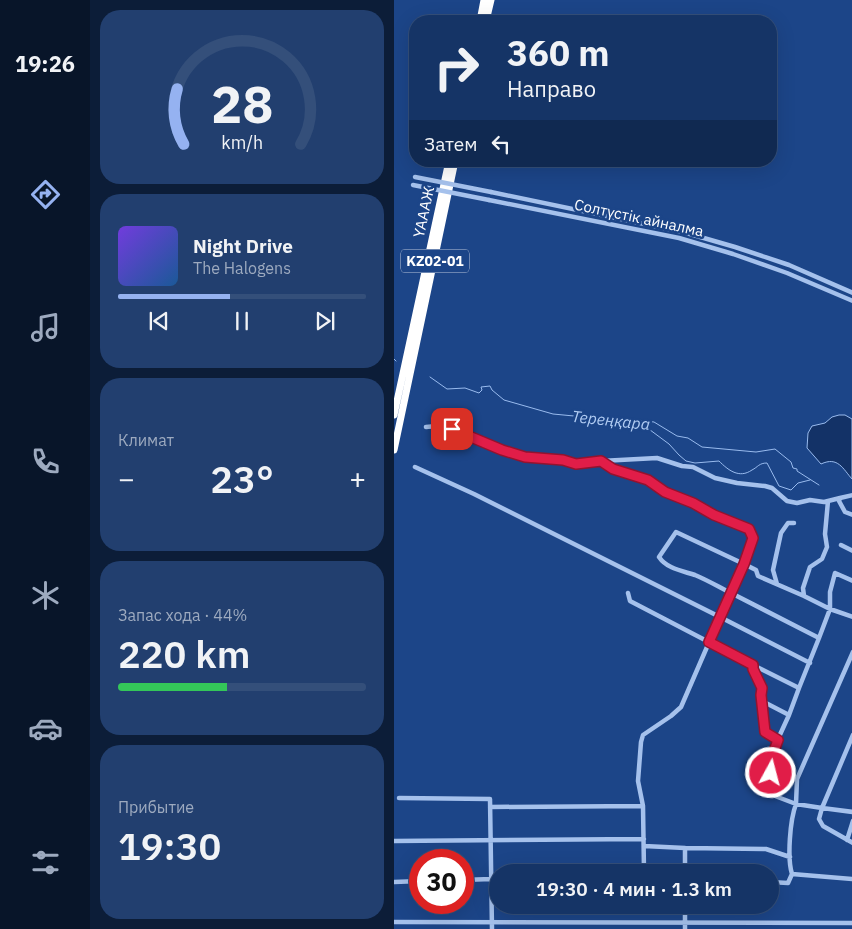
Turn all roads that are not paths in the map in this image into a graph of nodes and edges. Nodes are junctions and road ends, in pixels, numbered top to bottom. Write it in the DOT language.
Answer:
graph roads {
  1 [pos="484,0"];
  2 [pos="491,0"];
  3 [pos="481,15"];
  4 [pos="487,15"];
  5 [pos="448,167"];
  6 [pos="454,167"];
  7 [pos="415,177"];
  8 [pos="413,185"];
  9 [pos="499,194"];
  10 [pos="498,202"];
  11 [pos="852,293"];
  12 [pos="852,301"];
  13 [pos="410,359"];
  14 [pos="406,379"];
  15 [pos="394,415"];
  16 [pos="426,427"];
  17 [pos="394,450"];
  18 [pos="601,461"];
  19 [pos="415,467"];
  20 [pos="852,495"];
  21 [pos="840,498"];
  22 [pos="828,502"];
  23 [pos="852,515"];
  24 [pos="794,523"];
  25 [pos="841,545"];
  26 [pos="852,551"];
  27 [pos="744,564"];
  28 [pos="852,581"];
  29 [pos="777,584"];
  30 [pos="628,593"];
  31 [pos="731,593"];
  32 [pos="804,596"];
  33 [pos="830,609"];
  34 [pos="720,617"];
  35 [pos="852,617"];
  36 [pos="819,638"];
  37 [pos="709,642"];
  38 [pos="852,652"];
  39 [pos="810,663"];
  40 [pos="753,665"];
  41 [pos="799,688"];
  42 [pos="762,701"];
  43 [pos="788,715"];
  44 [pos="852,735"];
  45 [pos="778,740"];
  46 [pos="400,798"];
  47 [pos="796,804"];
  48 [pos="643,806"];
  49 [pos="490,807"];
  50 [pos="822,808"];
  51 [pos="852,812"];
  52 [pos="852,821"];
  53 [pos="644,839"];
  54 [pos="490,840"];
  55 [pos="847,840"];
  56 [pos="394,841"];
  57 [pos="852,843"];
  58 [pos="644,846"];
  59 [pos="684,848"];
  60 [pos="790,857"];
  61 [pos="491,864"];
  62 [pos="644,864"];
  63 [pos="685,864"];
  64 [pos="792,874"];
  65 [pos="489,876"];
  66 [pos="474,878"];
  67 [pos="852,879"];
  68 [pos="409,881"];
  69 [pos="394,882"];
  70 [pos="779,882"];
  71 [pos="492,914"];
  72 [pos="685,914"];
  73 [pos="394,922"];
  74 [pos="492,923"];
  75 [pos="685,923"];
  76 [pos="852,923"];
  77 [pos="492,929"];
  78 [pos="685,929"];
  1 -- 3 [label="highway"];
  2 -- 4 [label="highway"];
  5 -- 13 [label="highway, ҮАААЖ / KZ02-01"];
  6 -- 13 [label="highway, ҮАААЖ / KZ02-01"];
  7 -- 9 [label="street, Солтүстік айналма, bridge"];
  8 -- 10 [label="street, Солтүстік айналма, bridge"];
  9 -- 10 [label="street"];
  9 -- 11 [label="street, Солтүстік айналма"];
  10 -- 12 [label="street, Солтүстік айналма"];
  13 -- 14 [label="highway, ҮАААЖ / KZ02-01"];
  14 -- 15 [label="highway, ҮАААЖ / KZ02-01"];
  14 -- 17 [label="highway, ҮАААЖ / KZ02-01"];
  16 -- 18 [label="street"];
  18 -- 22 [label="street"];
  18 -- 27 [label="street"];
  19 -- 34 [label="street"];
  20 -- 21 [label="street"];
  21 -- 22 [label="street"];
  21 -- 23 [label="street"];
  22 -- 32 [label="street"];
  24 -- 29 [label="street"];
  25 -- 26 [label="street"];
  27 -- 29 [label="street"];
  27 -- 31 [label="street"];
  27 -- 31 [label="street"];
  28 -- 33 [label="street"];
  29 -- 32 [label="street"];
  30 -- 37 [label="street"];
  31 -- 34 [label="street"];
  31 -- 36 [label="street"];
  32 -- 33 [label="street"];
  33 -- 35 [label="street"];
  33 -- 36 [label="street"];
  34 -- 37 [label="street"];
  34 -- 39 [label="street"];
  36 -- 39 [label="street"];
  37 -- 40 [label="street"];
  37 -- 48 [label="street"];
  38 -- 47 [label="street"];
  39 -- 41 [label="street"];
  40 -- 41 [label="street"];
  40 -- 42 [label="street"];
  41 -- 43 [label="street"];
  42 -- 43 [label="street"];
  42 -- 45 [label="street"];
  43 -- 45 [label="street"];
  44 -- 50 [label="street"];
  45 -- 47 [label="street"];
  46 -- 49 [label="street"];
  47 -- 50 [label="street"];
  47 -- 60 [label="street"];
  48 -- 49 [label="street"];
  48 -- 53 [label="street"];
  49 -- 54 [label="street"];
  50 -- 51 [label="street"];
  50 -- 55 [label="street"];
  52 -- 55 [label="street"];
  53 -- 54 [label="street"];
  53 -- 58 [label="street"];
  54 -- 56 [label="street"];
  54 -- 61 [label="street"];
  55 -- 57 [label="street"];
  58 -- 59 [label="street"];
  58 -- 62 [label="street"];
  59 -- 60 [label="street"];
  59 -- 63 [label="street"];
  60 -- 64 [label="street"];
  64 -- 67 [label="street"];
  64 -- 70 [label="street"];
  65 -- 66 [label="street"];
  68 -- 69 [label="street"];
  71 -- 74 [label="street"];
  72 -- 75 [label="street"];
  73 -- 74 [label="street"];
  74 -- 75 [label="street"];
  74 -- 77 [label="street"];
  75 -- 76 [label="street"];
  75 -- 78 [label="street"];
}
